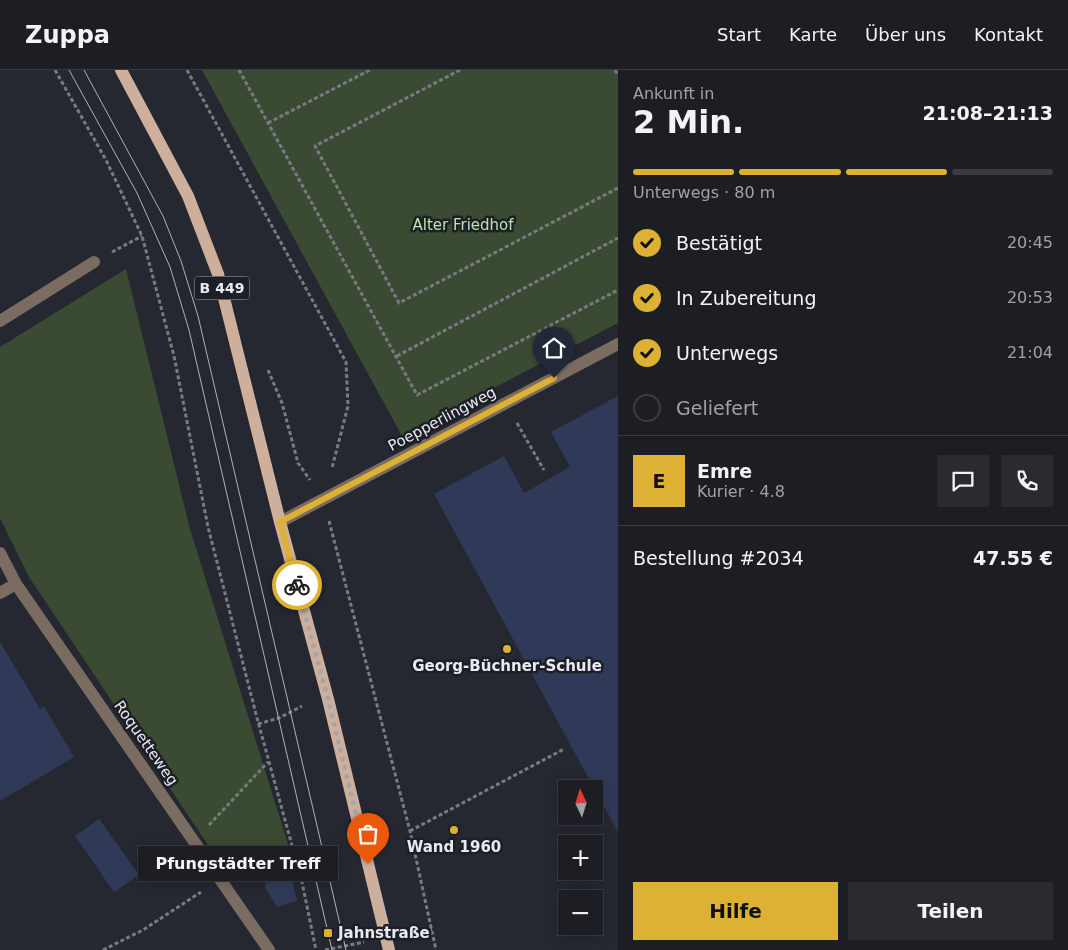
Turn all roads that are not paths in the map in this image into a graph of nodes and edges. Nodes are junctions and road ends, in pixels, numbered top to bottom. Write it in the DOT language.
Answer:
graph roads {
  1 [pos="120,70"];
  2 [pos="94,262"];
  3 [pos="0,321"];
  4 [pos="618,344"];
  5 [pos="280,522"];
  6 [pos="0,553"];
  7 [pos="16,584"];
  8 [pos="0,593"];
  9 [pos="269,950"];
  10 [pos="389,950"];
  1 -- 5 [label="main road, B 449"];
  2 -- 3 [label="street"];
  4 -- 5 [label="street, Poepperlingweg"];
  5 -- 10 [label="main road, B 449"];
  6 -- 7 [label="street, Roquetteweg"];
  7 -- 8 [label="street"];
  7 -- 9 [label="street, Roquetteweg"];
}
